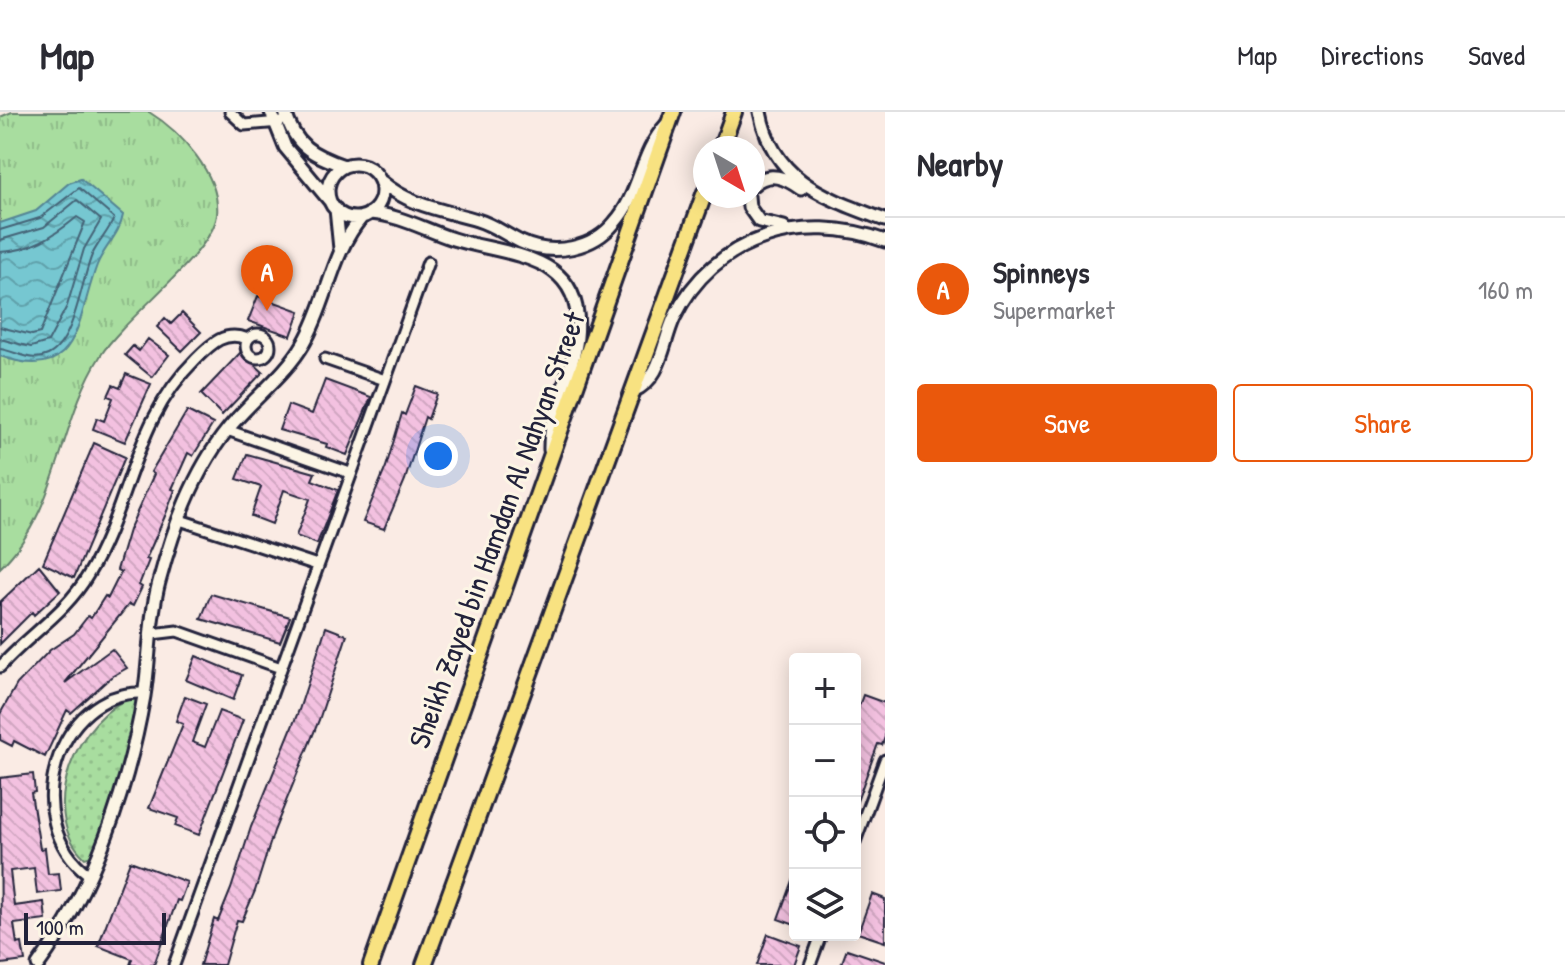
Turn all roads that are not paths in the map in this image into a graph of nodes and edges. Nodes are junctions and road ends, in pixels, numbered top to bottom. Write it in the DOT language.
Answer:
graph roads {
  1 [pos="734,112"];
  2 [pos="760,112"];
  3 [pos="231,113"];
  4 [pos="286,115"];
  5 [pos="272,117"];
  6 [pos="671,117"];
  7 [pos="725,136"];
  8 [pos="344,166"];
  9 [pos="765,177"];
  10 [pos="382,182"];
  11 [pos="821,195"];
  12 [pos="424,205"];
  13 [pos="333,206"];
  14 [pos="699,208"];
  15 [pos="750,208"];
  16 [pos="366,215"];
  17 [pos="885,220"];
  18 [pos="417,225"];
  19 [pos="797,228"];
  20 [pos="885,241"];
  21 [pos="340,250"];
  22 [pos="428,262"];
  23 [pos="248,339"];
  24 [pos="325,359"];
  25 [pos="385,380"];
  26 [pos="633,391"];
  27 [pos="227,430"];
  28 [pos="550,454"];
  29 [pos="350,473"];
  30 [pos="180,520"];
  31 [pos="317,565"];
  32 [pos="152,634"];
  33 [pos="0,667"];
  34 [pos="281,668"];
  35 [pos="144,693"];
  36 [pos="885,760"];
  37 [pos="861,826"];
  38 [pos="88,874"];
  39 [pos="819,941"];
  40 [pos="41,963"];
  41 [pos="174,965"];
  42 [pos="371,965"];
  43 [pos="424,965"];
  44 [pos="810,965"];
  1 -- 7 [label="main road"];
  2 -- 11 [label="street"];
  3 -- 5 [label="street"];
  4 -- 5 [label="street"];
  4 -- 8 [label="street"];
  5 -- 13 [label="street"];
  6 -- 12 [label="street"];
  6 -- 28 [label="main road, Sheikh Zayed bin Hamdan Al Nahyan Street"];
  8 -- 10 [label="street"];
  8 -- 13 [label="street"];
  9 -- 11 [label="street"];
  10 -- 12 [label="street"];
  10 -- 16 [label="street"];
  11 -- 17 [label="street"];
  12 -- 18 [label="street"];
  13 -- 16 [label="street"];
  13 -- 21 [label="street"];
  14 -- 26 [label="main road"];
  15 -- 19 [label="street"];
  16 -- 18 [label="street"];
  16 -- 21 [label="street"];
  18 -- 28 [label="street"];
  19 -- 20 [label="street"];
  19 -- 26 [label="street"];
  21 -- 27 [label="street"];
  22 -- 25 [label="street"];
  23 -- 33 [label="street"];
  24 -- 25 [label="street"];
  25 -- 29 [label="street"];
  26 -- 43 [label="main road"];
  27 -- 29 [label="street"];
  27 -- 30 [label="street"];
  28 -- 42 [label="main road, Sheikh Zayed bin Hamdan Al Nahyan Street"];
  29 -- 31 [label="street"];
  30 -- 31 [label="street"];
  30 -- 32 [label="street"];
  31 -- 34 [label="street"];
  32 -- 34 [label="street"];
  32 -- 35 [label="street"];
  34 -- 41 [label="street"];
  35 -- 38 [label="street"];
  35 -- 38 [label="street"];
  36 -- 37 [label="street"];
  38 -- 40 [label="street"];
  39 -- 44 [label="street"];
}
